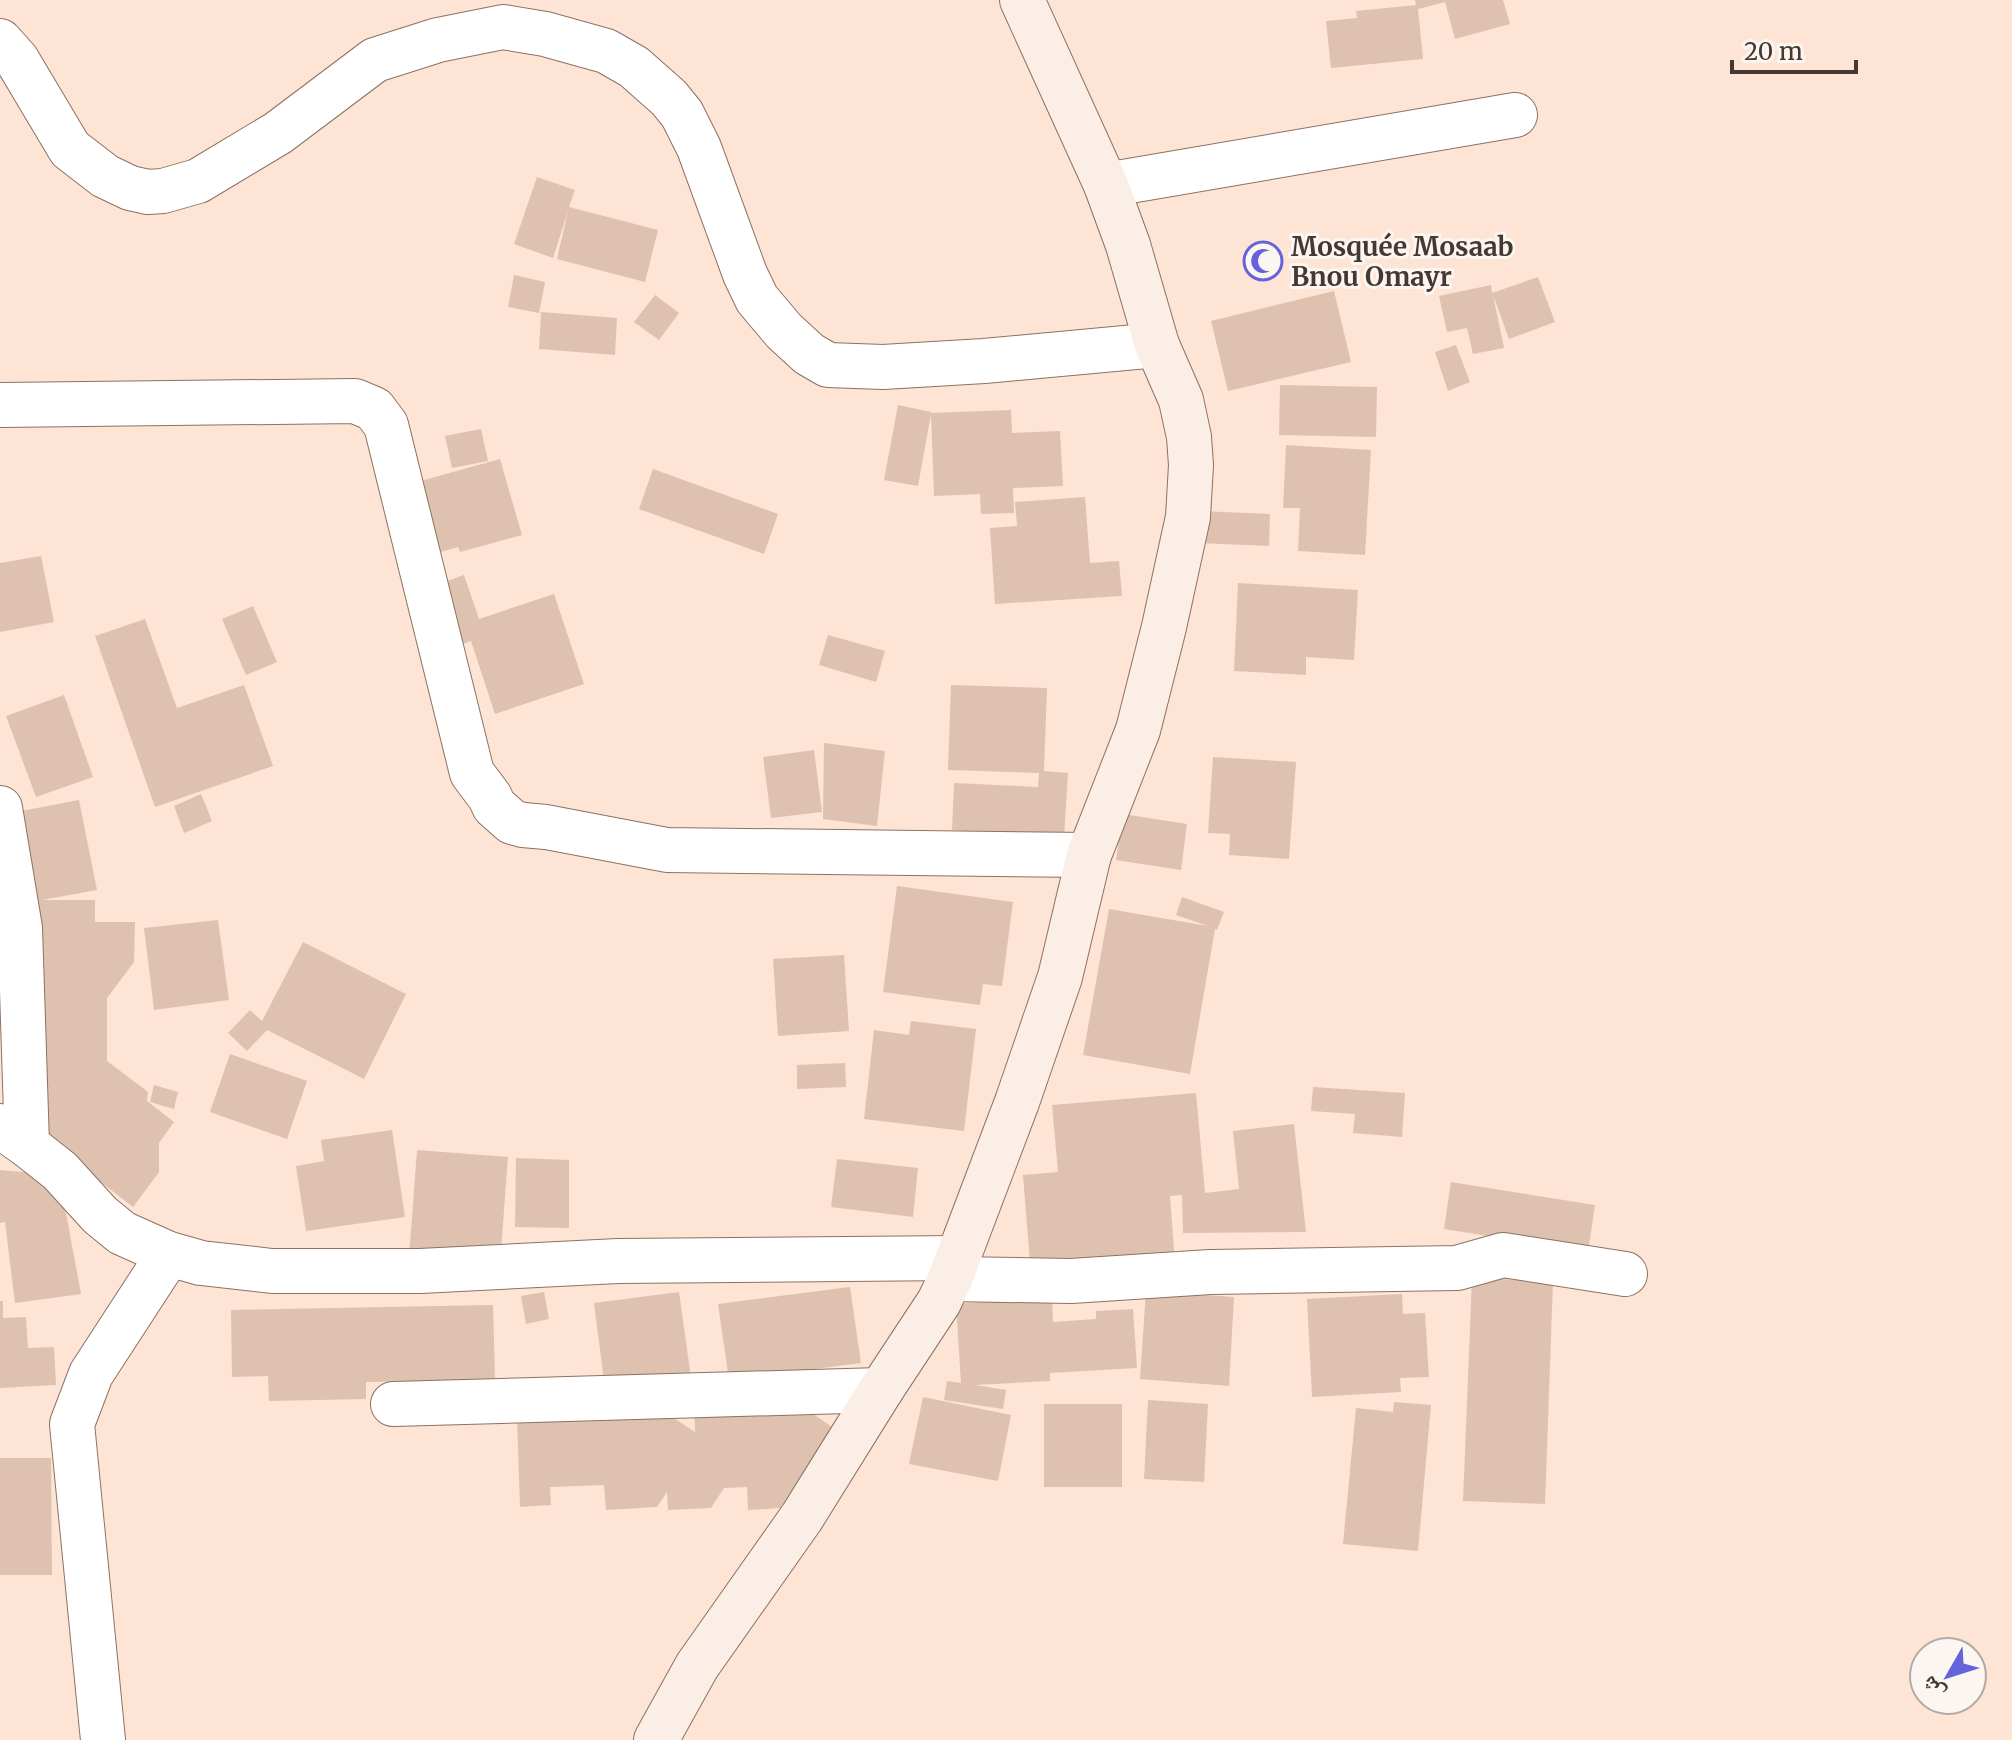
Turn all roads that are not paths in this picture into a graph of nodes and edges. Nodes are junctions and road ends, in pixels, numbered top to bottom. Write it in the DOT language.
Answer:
graph roads {
  1 [pos="1022,0"];
  2 [pos="0,41"];
  3 [pos="1515,115"];
  4 [pos="1106,185"];
  5 [pos="1157,345"];
  6 [pos="0,405"];
  7 [pos="0,808"];
  8 [pos="1089,855"];
  9 [pos="14,1136"];
  10 [pos="169,1254"];
  11 [pos="953,1268"];
  12 [pos="1625,1274"];
  13 [pos="881,1390"];
  14 [pos="393,1404"];
  15 [pos="103,1740"];
  16 [pos="656,1740"];
  1 -- 4 [label="street"];
  2 -- 5 [label="street"];
  3 -- 4 [label="street"];
  4 -- 5 [label="street"];
  5 -- 8 [label="street"];
  6 -- 8 [label="street"];
  7 -- 9 [label="street"];
  8 -- 11 [label="street"];
  9 -- 10 [label="street"];
  10 -- 11 [label="street"];
  10 -- 15 [label="street"];
  11 -- 12 [label="street"];
  11 -- 13 [label="street"];
  13 -- 14 [label="street"];
  13 -- 16 [label="street"];
}
